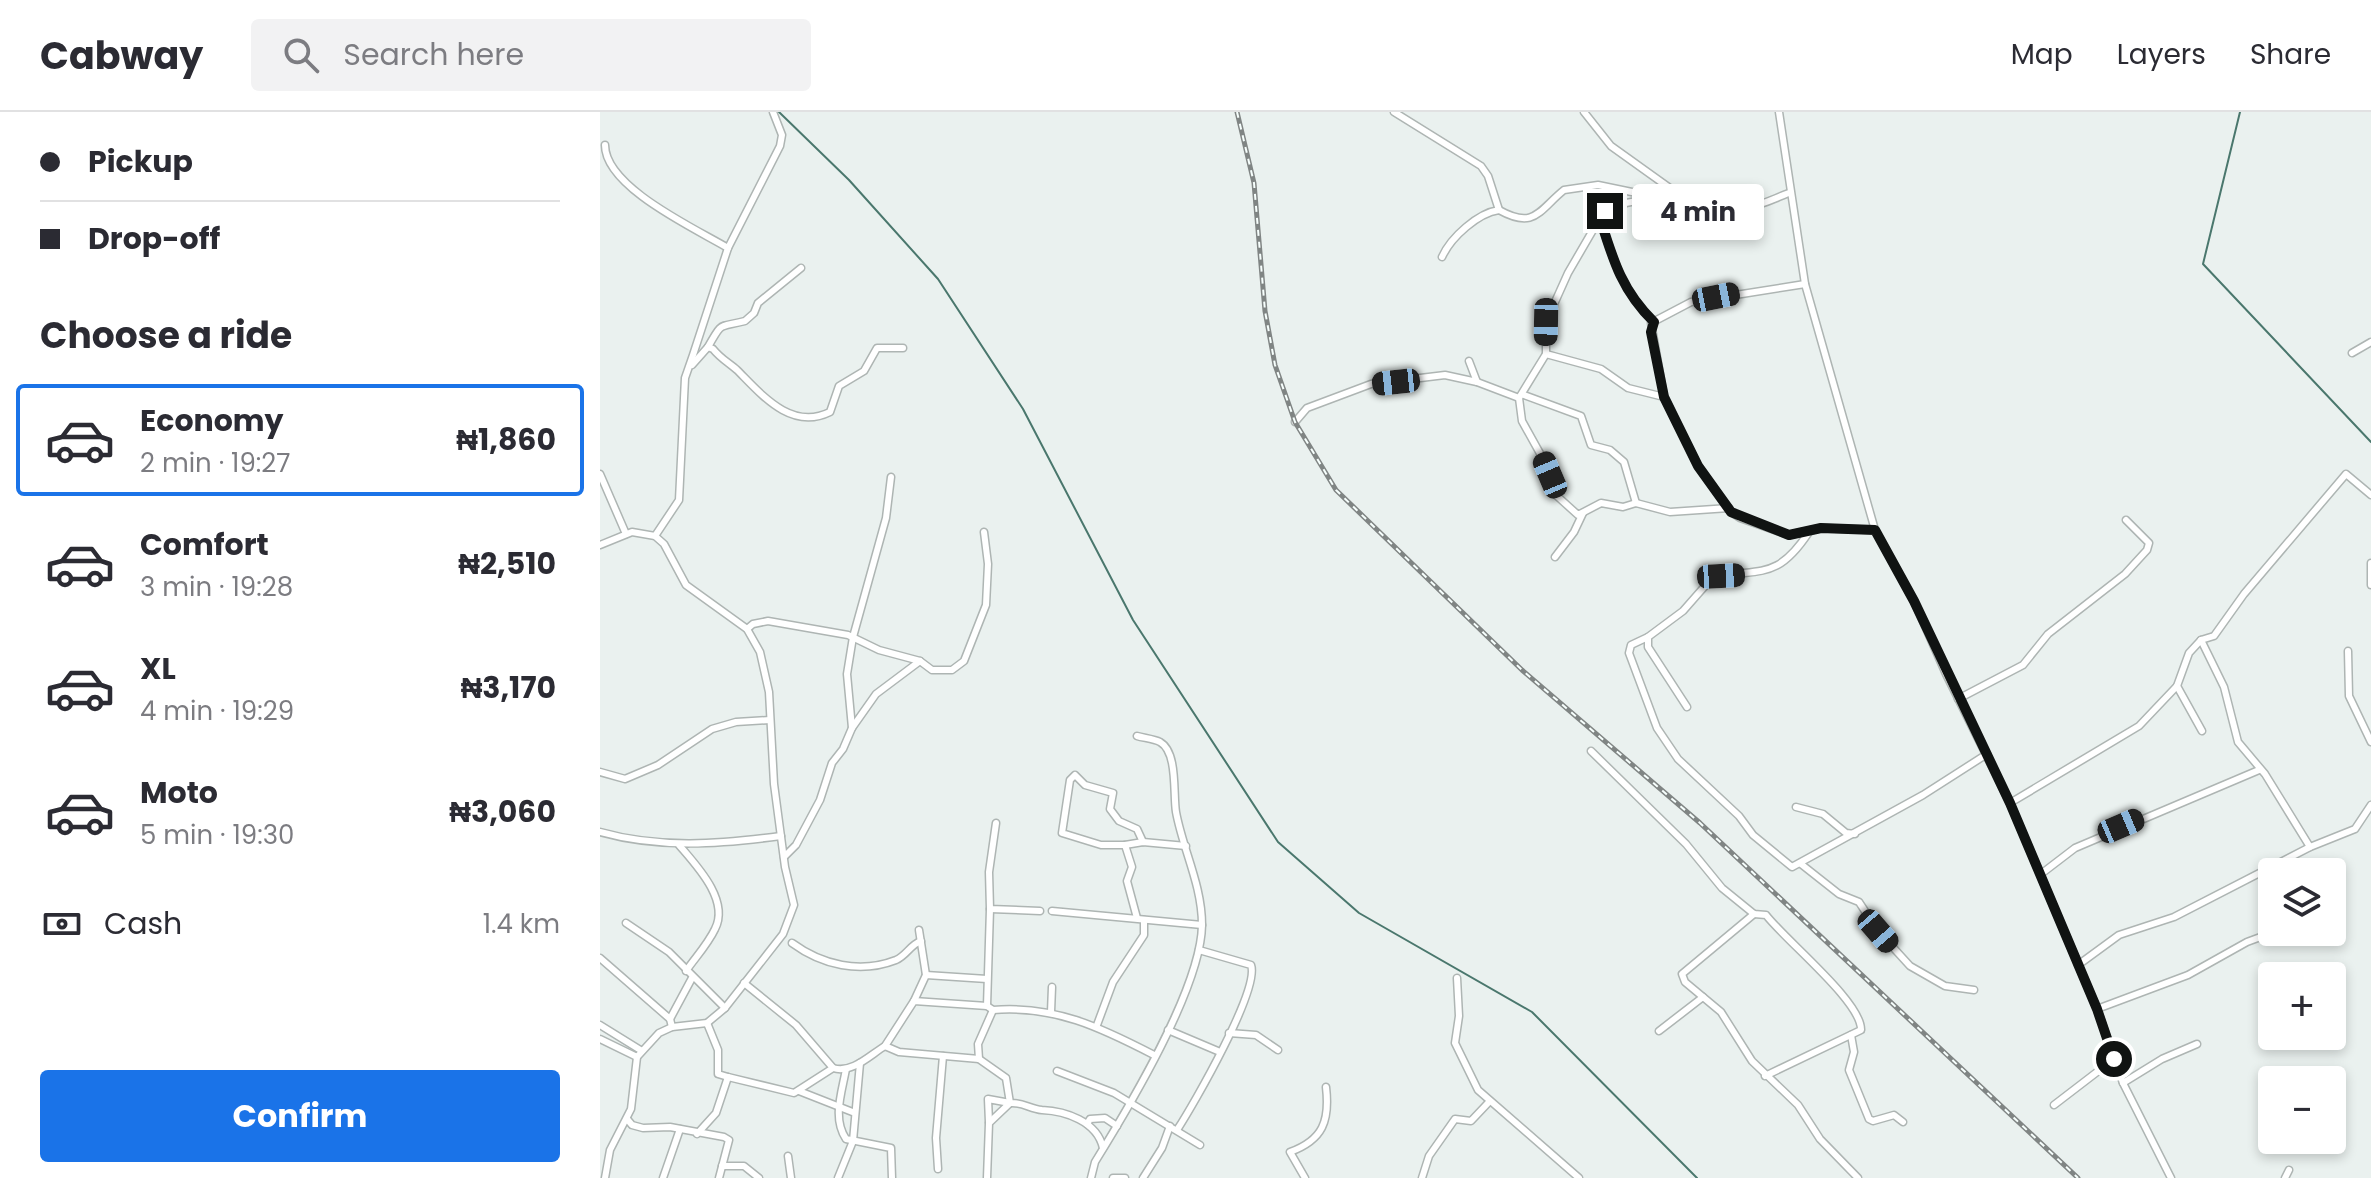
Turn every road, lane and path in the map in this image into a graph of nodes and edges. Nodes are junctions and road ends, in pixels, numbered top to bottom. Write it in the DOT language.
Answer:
graph roads {
  1 [pos="1394,112"];
  2 [pos="1584,112"];
  3 [pos="1779,112"];
  4 [pos="773,113"];
  5 [pos="605,145"];
  6 [pos="1789,193"];
  7 [pos="1656,197"];
  8 [pos="1688,201"];
  9 [pos="1499,210"];
  10 [pos="1600,218"];
  11 [pos="728,248"];
  12 [pos="1442,257"];
  13 [pos="801,268"];
  14 [pos="1805,284"];
  15 [pos="1654,322"];
  16 [pos="2371,342"];
  17 [pos="708,347"];
  18 [pos="903,348"];
  19 [pos="2352,353"];
  20 [pos="1546,354"];
  21 [pos="1469,361"];
  22 [pos="692,365"];
  23 [pos="1477,382"];
  24 [pos="1521,396"];
  25 [pos="1664,397"];
  26 [pos="1295,422"];
  27 [pos="600,474"];
  28 [pos="891,477"];
  29 [pos="2371,495"];
  30 [pos="1636,503"];
  31 [pos="1729,508"];
  32 [pos="1583,513"];
  33 [pos="2126,520"];
  34 [pos="1875,530"];
  35 [pos="984,532"];
  36 [pos="1809,532"];
  37 [pos="626,534"];
  38 [pos="655,536"];
  39 [pos="600,545"];
  40 [pos="1555,557"];
  41 [pos="2371,563"];
  42 [pos="2371,585"];
  43 [pos="747,629"];
  44 [pos="853,637"];
  45 [pos="1648,637"];
  46 [pos="2201,640"];
  47 [pos="2348,651"];
  48 [pos="920,661"];
  49 [pos="2177,686"];
  50 [pos="1958,699"];
  51 [pos="1687,707"];
  52 [pos="770,720"];
  53 [pos="852,728"];
  54 [pos="2202,731"];
  55 [pos="1137,736"];
  56 [pos="2371,742"];
  57 [pos="1591,751"];
  58 [pos="1987,754"];
  59 [pos="2259,770"];
  60 [pos="600,772"];
  61 [pos="2010,803"];
  62 [pos="2371,805"];
  63 [pos="1796,807"];
  64 [pos="996,823"];
  65 [pos="600,832"];
  66 [pos="1855,834"];
  67 [pos="781,836"];
  68 [pos="1143,842"];
  69 [pos="679,845"];
  70 [pos="1125,845"];
  71 [pos="1186,846"];
  72 [pos="2310,847"];
  73 [pos="784,857"];
  74 [pos="1801,864"];
  75 [pos="2041,874"];
  76 [pos="990,909"];
  77 [pos="1040,911"];
  78 [pos="1052,911"];
  79 [pos="1754,914"];
  80 [pos="1140,919"];
  81 [pos="626,923"];
  82 [pos="1202,925"];
  83 [pos="919,930"];
  84 [pos="2258,938"];
  85 [pos="921,941"];
  86 [pos="792,943"];
  87 [pos="1199,950"];
  88 [pos="600,958"];
  89 [pos="2078,965"];
  90 [pos="686,971"];
  91 [pos="926,975"];
  92 [pos="692,978"];
  93 [pos="1457,978"];
  94 [pos="987,979"];
  95 [pos="744,983"];
  96 [pos="1052,987"];
  97 [pos="1974,990"];
  98 [pos="1703,997"];
  99 [pos="914,1001"];
  100 [pos="725,1008"];
  101 [pos="990,1008"];
  102 [pos="2097,1009"];
  103 [pos="1051,1012"];
  104 [pos="671,1023"];
  105 [pos="707,1023"];
  106 [pos="600,1025"];
  107 [pos="1097,1025"];
  108 [pos="1168,1030"];
  109 [pos="1659,1031"];
  110 [pos="1229,1033"];
  111 [pos="1851,1035"];
  112 [pos="600,1039"];
  113 [pos="2197,1044"];
  114 [pos="885,1046"];
  115 [pos="1278,1050"];
  116 [pos="1220,1052"];
  117 [pos="640,1054"];
  118 [pos="1154,1055"];
  119 [pos="943,1056"];
  120 [pos="979,1059"];
  121 [pos="2114,1059"];
  122 [pos="860,1063"];
  123 [pos="833,1068"];
  124 [pos="846,1069"];
  125 [pos="1057,1071"];
  126 [pos="1765,1076"];
  127 [pos="728,1077"];
  128 [pos="2123,1083"];
  129 [pos="1326,1087"];
  130 [pos="798,1091"];
  131 [pos="1129,1101"];
  132 [pos="1489,1102"];
  133 [pos="1010,1103"];
  134 [pos="2054,1105"];
  135 [pos="839,1107"];
  136 [pos="855,1113"];
  137 [pos="627,1119"];
  138 [pos="1903,1122"];
  139 [pos="989,1123"];
  140 [pos="1087,1124"];
  141 [pos="1117,1126"];
  142 [pos="1174,1128"];
  143 [pos="680,1129"];
  144 [pos="697,1134"];
  145 [pos="853,1141"];
  146 [pos="1200,1145"];
  147 [pos="1103,1148"];
  148 [pos="788,1156"];
  149 [pos="722,1166"];
  150 [pos="938,1169"];
  151 [pos="2289,1170"];
  152 [pos="605,1178"];
  153 [pos="663,1178"];
  154 [pos="719,1178"];
  155 [pos="759,1178"];
  156 [pos="791,1178"];
  157 [pos="838,1178"];
  158 [pos="892,1178"];
  159 [pos="987,1178"];
  160 [pos="1091,1178"];
  161 [pos="1113,1178"];
  162 [pos="1125,1178"];
  163 [pos="1143,1178"];
  164 [pos="1305,1178"];
  165 [pos="1422,1178"];
  166 [pos="1579,1178"];
  167 [pos="1858,1178"];
  168 [pos="2171,1178"];
  169 [pos="2285,1178"];
  1 -- 9 [label="street"];
  2 -- 8 [label="street"];
  3 -- 6 [label="street"];
  4 -- 11 [label="street"];
  5 -- 11 [label="street"];
  6 -- 8 [label="street"];
  6 -- 14 [label="street"];
  7 -- 8 [label="street"];
  7 -- 9 [label="street"];
  7 -- 10 [label="street"];
  9 -- 12 [label="street"];
  10 -- 15 [label="street"];
  10 -- 20 [label="street"];
  11 -- 22 [label="street"];
  13 -- 17 [label="street"];
  14 -- 15 [label="street"];
  14 -- 34 [label="street"];
  15 -- 25 [label="street"];
  16 -- 19 [label="street"];
  17 -- 18 [label="street"];
  17 -- 22 [label="street"];
  20 -- 24 [label="street"];
  20 -- 25 [label="street"];
  21 -- 23 [label="street"];
  22 -- 38 [label="street"];
  23 -- 24 [label="street"];
  23 -- 26 [label="street"];
  24 -- 30 [label="street"];
  24 -- 32 [label="street"];
  25 -- 31 [label="street"];
  27 -- 37 [label="street"];
  28 -- 44 [label="street"];
  29 -- 46 [label="street"];
  30 -- 31 [label="street"];
  30 -- 32 [label="street"];
  31 -- 36 [label="street"];
  32 -- 40 [label="street"];
  33 -- 50 [label="street"];
  34 -- 36 [label="street"];
  34 -- 50 [label="street"];
  35 -- 48 [label="street"];
  36 -- 45 [label="street"];
  37 -- 38 [label="street"];
  37 -- 39 [label="street"];
  38 -- 43 [label="street"];
  41 -- 42 [label="street"];
  43 -- 44 [label="street"];
  43 -- 52 [label="street"];
  44 -- 48 [label="street"];
  44 -- 53 [label="street"];
  45 -- 51 [label="street"];
  45 -- 74 [label="street"];
  46 -- 49 [label="street"];
  46 -- 59 [label="street"];
  47 -- 56 [label="street"];
  48 -- 53 [label="street"];
  49 -- 54 [label="street"];
  49 -- 61 [label="street"];
  50 -- 58 [label="street"];
  52 -- 60 [label="street"];
  52 -- 67 [label="street"];
  53 -- 73 [label="street"];
  55 -- 71 [label="street"];
  57 -- 79 [label="street"];
  58 -- 61 [label="street"];
  58 -- 66 [label="street"];
  59 -- 72 [label="street"];
  59 -- 75 [label="street"];
  61 -- 75 [label="street"];
  62 -- 72 [label="street"];
  63 -- 66 [label="street"];
  64 -- 76 [label="street"];
  65 -- 69 [label="street"];
  66 -- 74 [label="street"];
  67 -- 69 [label="street"];
  67 -- 73 [label="street"];
  68 -- 70 [label="street"];
  68 -- 70 [label="street"];
  68 -- 71 [label="street"];
  69 -- 90 [label="street"];
  70 -- 80 [label="street"];
  71 -- 82 [label="street"];
  72 -- 89 [label="street"];
  73 -- 95 [label="street"];
  74 -- 97 [label="street"];
  75 -- 89 [label="street"];
  76 -- 77 [label="street"];
  76 -- 94 [label="street"];
  78 -- 80 [label="street"];
  79 -- 98 [label="street"];
  79 -- 111 [label="street"];
  80 -- 82 [label="street"];
  80 -- 107 [label="street"];
  81 -- 90 [label="street"];
  82 -- 87 [label="street"];
  83 -- 85 [label="street"];
  84 -- 102 [label="street"];
  85 -- 86 [label="street"];
  85 -- 91 [label="street"];
  87 -- 108 [label="street"];
  87 -- 110 [label="street"];
  88 -- 104 [label="street"];
  89 -- 102 [label="street"];
  90 -- 92 [label="street"];
  91 -- 94 [label="street"];
  91 -- 99 [label="street"];
  92 -- 100 [label="street"];
  92 -- 104 [label="street"];
  93 -- 132 [label="street"];
  94 -- 101 [label="street"];
  95 -- 100 [label="street"];
  95 -- 123 [label="street"];
  96 -- 103 [label="street"];
  98 -- 109 [label="street"];
  98 -- 126 [label="street"];
  99 -- 101 [label="street"];
  99 -- 114 [label="street"];
  100 -- 105 [label="street"];
  101 -- 103 [label="street"];
  101 -- 120 [label="street"];
  102 -- 121 [label="street"];
  103 -- 107 [label="street"];
  104 -- 105 [label="street"];
  104 -- 117 [label="street"];
  105 -- 127 [label="street"];
  106 -- 117 [label="street"];
  107 -- 118 [label="street"];
  108 -- 116 [label="street"];
  108 -- 118 [label="street"];
  110 -- 115 [label="street"];
  110 -- 116 [label="street"];
  111 -- 126 [label="street"];
  111 -- 138 [label="street"];
  112 -- 117 [label="street"];
  113 -- 128 [label="street"];
  114 -- 119 [label="street"];
  114 -- 122 [label="street"];
  116 -- 142 [label="street"];
  117 -- 137 [label="street"];
  118 -- 131 [label="street"];
  119 -- 120 [label="street"];
  119 -- 150 [label="street"];
  120 -- 133 [label="street"];
  121 -- 128 [label="street"];
  121 -- 134 [label="street"];
  122 -- 124 [label="street"];
  122 -- 136 [label="street"];
  123 -- 124 [label="street"];
  123 -- 130 [label="street"];
  124 -- 135 [label="street"];
  125 -- 131 [label="street"];
  126 -- 167 [label="street"];
  127 -- 130 [label="street"];
  127 -- 144 [label="street"];
  128 -- 168 [label="street"];
  129 -- 164 [label="street"];
  130 -- 135 [label="street"];
  131 -- 141 [label="street"];
  131 -- 142 [label="street"];
  132 -- 165 [label="street"];
  132 -- 166 [label="street"];
  133 -- 139 [label="street"];
  133 -- 139 [label="street"];
  133 -- 140 [label="street"];
  135 -- 136 [label="street"];
  135 -- 145 [label="street"];
  136 -- 145 [label="street"];
  137 -- 143 [label="street"];
  137 -- 152 [label="street"];
  139 -- 159 [label="street"];
  140 -- 141 [label="street"];
  140 -- 147 [label="street"];
  141 -- 147 [label="street"];
  142 -- 146 [label="street"];
  142 -- 163 [label="street"];
  143 -- 144 [label="street"];
  143 -- 153 [label="street"];
  144 -- 149 [label="street"];
  145 -- 157 [label="street"];
  145 -- 158 [label="street"];
  147 -- 160 [label="street"];
  148 -- 156 [label="street"];
  149 -- 154 [label="street"];
  149 -- 155 [label="street"];
  151 -- 169 [label="street"];
  161 -- 162 [label="street"];
}
